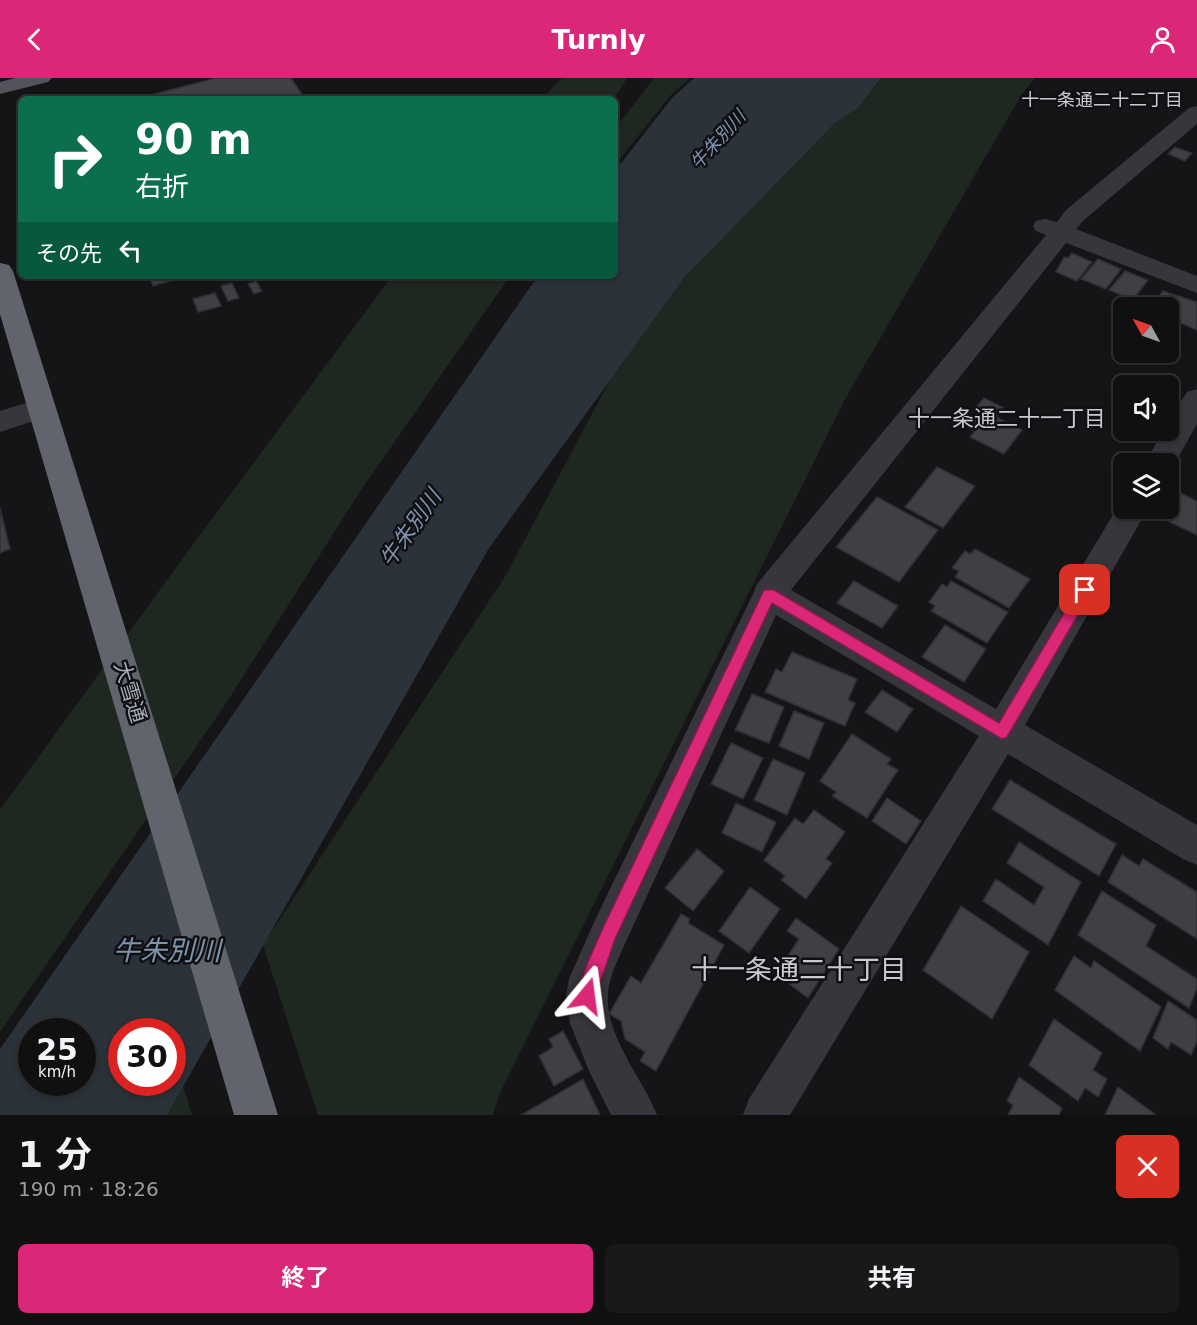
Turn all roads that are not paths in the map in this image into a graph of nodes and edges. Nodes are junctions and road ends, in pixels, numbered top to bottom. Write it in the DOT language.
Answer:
graph roads {
  1 [pos="41,78"];
  2 [pos="0,88"];
  3 [pos="1197,113"];
  4 [pos="1053,229"];
  5 [pos="0,271"];
  6 [pos="1197,285"];
  7 [pos="1197,399"];
  8 [pos="42,408"];
  9 [pos="0,422"];
  10 [pos="1165,453"];
  11 [pos="1127,519"];
  12 [pos="769,594"];
  13 [pos="1002,733"];
  14 [pos="1197,846"];
  15 [pos="256,1115"];
  16 [pos="635,1115"];
  17 [pos="765,1115"];
  1 -- 2 [label="main road"];
  3 -- 4 [label="street"];
  4 -- 6 [label="street"];
  4 -- 12 [label="street"];
  5 -- 8 [label="highway, 大雪通"];
  7 -- 10 [label="street"];
  8 -- 9 [label="street"];
  8 -- 15 [label="highway, 大雪通"];
  11 -- 13 [label="street"];
  12 -- 13 [label="street"];
  12 -- 16 [label="street"];
  13 -- 14 [label="street"];
  13 -- 17 [label="street"];
}
